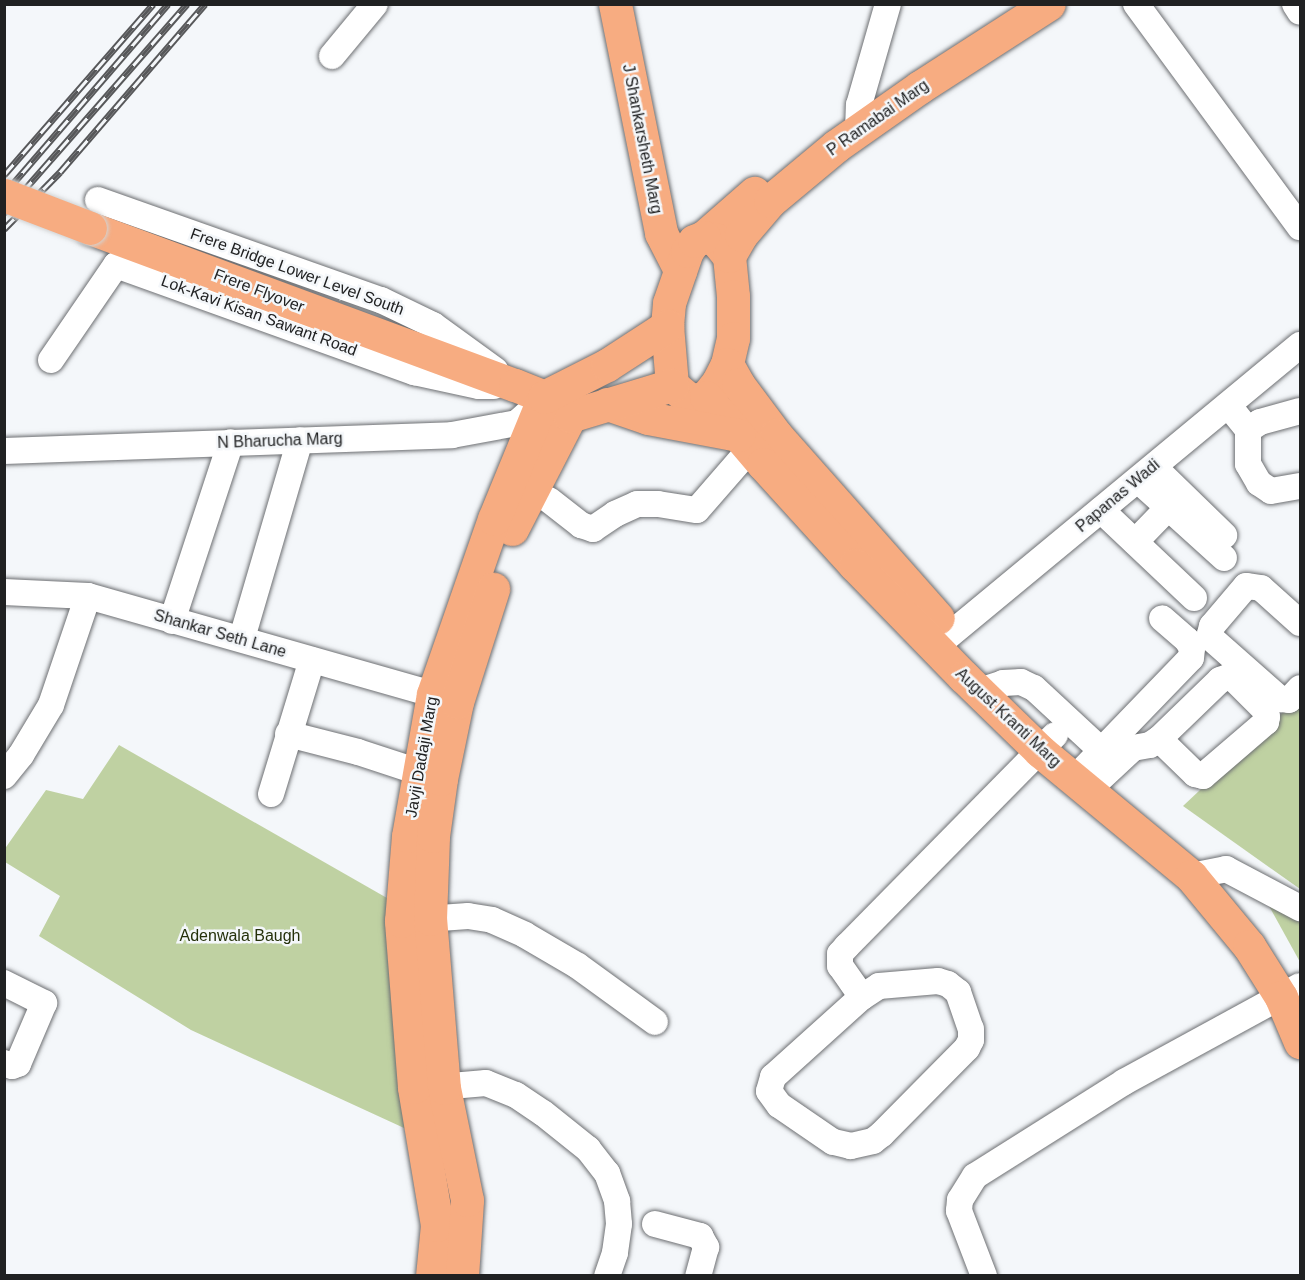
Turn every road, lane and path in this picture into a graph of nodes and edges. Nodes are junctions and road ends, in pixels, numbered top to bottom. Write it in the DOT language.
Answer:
graph roads {
  1 [pos="375,4"];
  2 [pos="888,4"];
  3 [pos="1010,4"];
  4 [pos="1048,4"];
  5 [pos="1136,4"];
  6 [pos="1295,4"];
  7 [pos="615,5"];
  8 [pos="1300,12"];
  9 [pos="974,42"];
  10 [pos="332,56"];
  11 [pos="859,118"];
  12 [pos="4,195"];
  13 [pos="1300,227"];
  14 [pos="716,247"];
  15 [pos="680,270"];
  16 [pos="667,326"];
  17 [pos="1300,345"];
  18 [pos="51,360"];
  19 [pos="727,364"];
  20 [pos="515,385"];
  21 [pos="672,385"];
  22 [pos="706,397"];
  23 [pos="607,404"];
  24 [pos="1228,405"];
  25 [pos="557,406"];
  26 [pos="1300,411"];
  27 [pos="1248,430"];
  28 [pos="300,440"];
  29 [pos="231,442"];
  30 [pos="744,442"];
  31 [pos="4,451"];
  32 [pos="1146,474"];
  33 [pos="1300,486"];
  34 [pos="549,500"];
  35 [pos="1168,508"];
  36 [pos="1101,510"];
  37 [pos="1135,542"];
  38 [pos="4,592"];
  39 [pos="87,596"];
  40 [pos="1194,598"];
  41 [pos="1162,618"];
  42 [pos="172,621"];
  43 [pos="1300,623"];
  44 [pos="242,638"];
  45 [pos="944,640"];
  46 [pos="1225,651"];
  47 [pos="312,660"];
  48 [pos="991,687"];
  49 [pos="1300,688"];
  50 [pos="433,694"];
  51 [pos="288,734"];
  52 [pos="1159,739"];
  53 [pos="1047,743"];
  54 [pos="1133,747"];
  55 [pos="13,749"];
  56 [pos="1091,772"];
  57 [pos="4,776"];
  58 [pos="429,776"];
  59 [pos="271,794"];
  60 [pos="1202,873"];
  61 [pos="1300,908"];
  62 [pos="416,920"];
  63 [pos="4,983"];
  64 [pos="1294,990"];
  65 [pos="862,997"];
  66 [pos="655,1022"];
  67 [pos="1300,1042"];
  68 [pos="4,1063"];
  69 [pos="429,1088"];
  70 [pos="655,1224"];
  71 [pos="432,1275"];
  72 [pos="462,1275"];
  73 [pos="607,1275"];
  74 [pos="698,1275"];
  75 [pos="984,1275"];
  1 -- 10 [label="street"];
  2 -- 11 [label="street"];
  3 -- 9 [label="main road, P Ramabai Marg"];
  4 -- 9 [label="main road, P Ramabai Marg"];
  5 -- 13 [label="street"];
  6 -- 8 [label="street"];
  7 -- 15 [label="main road, J Shankarsheth Marg"];
  9 -- 11 [label="main road, P Ramabai Marg"];
  11 -- 14 [label="main road, P Ramabai Marg"];
  12 -- 20 [label="main road, Frere Flyover, bridge"];
  14 -- 15 [label="main road, P Ramabai Marg"];
  14 -- 19 [label="main road"];
  15 -- 16 [label="main road, P Ramabai Marg"];
  16 -- 21 [label="main road, P Ramabai Marg"];
  16 -- 25 [label="main road"];
  17 -- 24 [label="street, Papanas Wadi"];
  18 -- 20 [label="street, Lok-Kavi Kisan Sawant Road"];
  19 -- 22 [label="main road"];
  19 -- 45 [label="main road, August Kranti Marg"];
  20 -- 25 [label="main road, Frere Flyover"];
  21 -- 22 [label="main road"];
  21 -- 23 [label="main road"];
  22 -- 30 [label="main road, August Kranti Marg"];
  23 -- 25 [label="main road"];
  23 -- 30 [label="main road"];
  24 -- 27 [label="street"];
  24 -- 32 [label="street, Papanas Wadi"];
  25 -- 28 [label="street, N Bharucha Marg"];
  25 -- 50 [label="main road, Javji Dadaji Marg"];
  25 -- 58 [label="main road, Javji Dadaji Marg"];
  26 -- 27 [label="street"];
  27 -- 33 [label="street"];
  28 -- 29 [label="street, N Bharucha Marg"];
  28 -- 44 [label="street"];
  29 -- 31 [label="street, N Bharucha Marg"];
  29 -- 42 [label="street"];
  30 -- 34 [label="street"];
  30 -- 45 [label="main road, August Kranti Marg"];
  32 -- 35 [label="street"];
  32 -- 35 [label="street"];
  32 -- 36 [label="street, Papanas Wadi"];
  35 -- 37 [label="street"];
  36 -- 37 [label="street"];
  36 -- 45 [label="street, Papanas Wadi"];
  37 -- 40 [label="street"];
  38 -- 39 [label="street, Shankar Seth Lane"];
  39 -- 42 [label="street, Shankar Seth Lane"];
  39 -- 55 [label="street"];
  41 -- 56 [label="street"];
  42 -- 44 [label="street, Shankar Seth Lane"];
  43 -- 46 [label="street"];
  44 -- 47 [label="street, Shankar Seth Lane"];
  45 -- 48 [label="main road, August Kranti Marg"];
  46 -- 49 [label="street"];
  46 -- 54 [label="street"];
  47 -- 50 [label="street, Shankar Seth Lane"];
  47 -- 51 [label="street"];
  48 -- 53 [label="main road, August Kranti Marg"];
  48 -- 56 [label="street"];
  50 -- 58 [label="main road, Javji Dadaji Marg"];
  51 -- 58 [label="street"];
  51 -- 59 [label="street"];
  52 -- 54 [label="street"];
  53 -- 56 [label="main road, August Kranti Marg"];
  53 -- 65 [label="street"];
  54 -- 56 [label="street"];
  55 -- 57 [label="street"];
  56 -- 60 [label="main road, August Kranti Marg"];
  58 -- 62 [label="main road, Javji Dadaji Marg"];
  60 -- 61 [label="street"];
  60 -- 64 [label="main road, August Kranti Marg"];
  62 -- 66 [label="street"];
  62 -- 69 [label="main road, Javji Dadaji Marg"];
  63 -- 68 [label="street"];
  64 -- 67 [label="main road, August Kranti Marg"];
  64 -- 75 [label="street"];
  65 -- 65 [label="street"];
  69 -- 71 [label="main road, Javji Dadaji Marg"];
  69 -- 72 [label="main road, Javji Dadaji Marg"];
  69 -- 73 [label="street"];
  70 -- 74 [label="street"];
}
